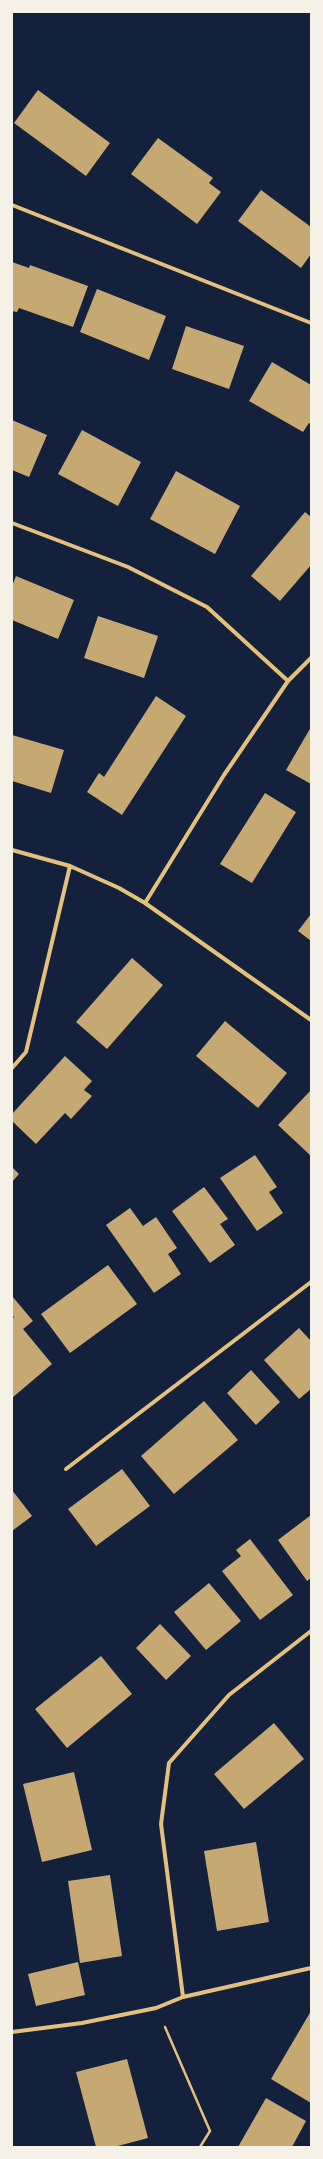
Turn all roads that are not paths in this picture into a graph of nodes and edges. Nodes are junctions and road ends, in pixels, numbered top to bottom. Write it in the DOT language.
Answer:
graph roads {
  1 [pos="12,205"];
  2 [pos="311,323"];
  3 [pos="12,523"];
  4 [pos="311,658"];
  5 [pos="288,681"];
  6 [pos="12,850"];
  7 [pos="70,866"];
  8 [pos="145,903"];
  9 [pos="311,1020"];
  10 [pos="12,1068"];
  11 [pos="311,1282"];
  12 [pos="66,1469"];
  13 [pos="311,1631"];
  14 [pos="311,1968"];
  15 [pos="183,1997"];
  16 [pos="12,2032"];
  1 -- 2 [label="street"];
  3 -- 5 [label="street"];
  4 -- 5 [label="street"];
  5 -- 8 [label="street"];
  6 -- 7 [label="street"];
  7 -- 8 [label="street"];
  7 -- 10 [label="street"];
  8 -- 9 [label="street"];
  11 -- 12 [label="street"];
  13 -- 15 [label="street"];
  14 -- 15 [label="street"];
  15 -- 16 [label="street"];
}
